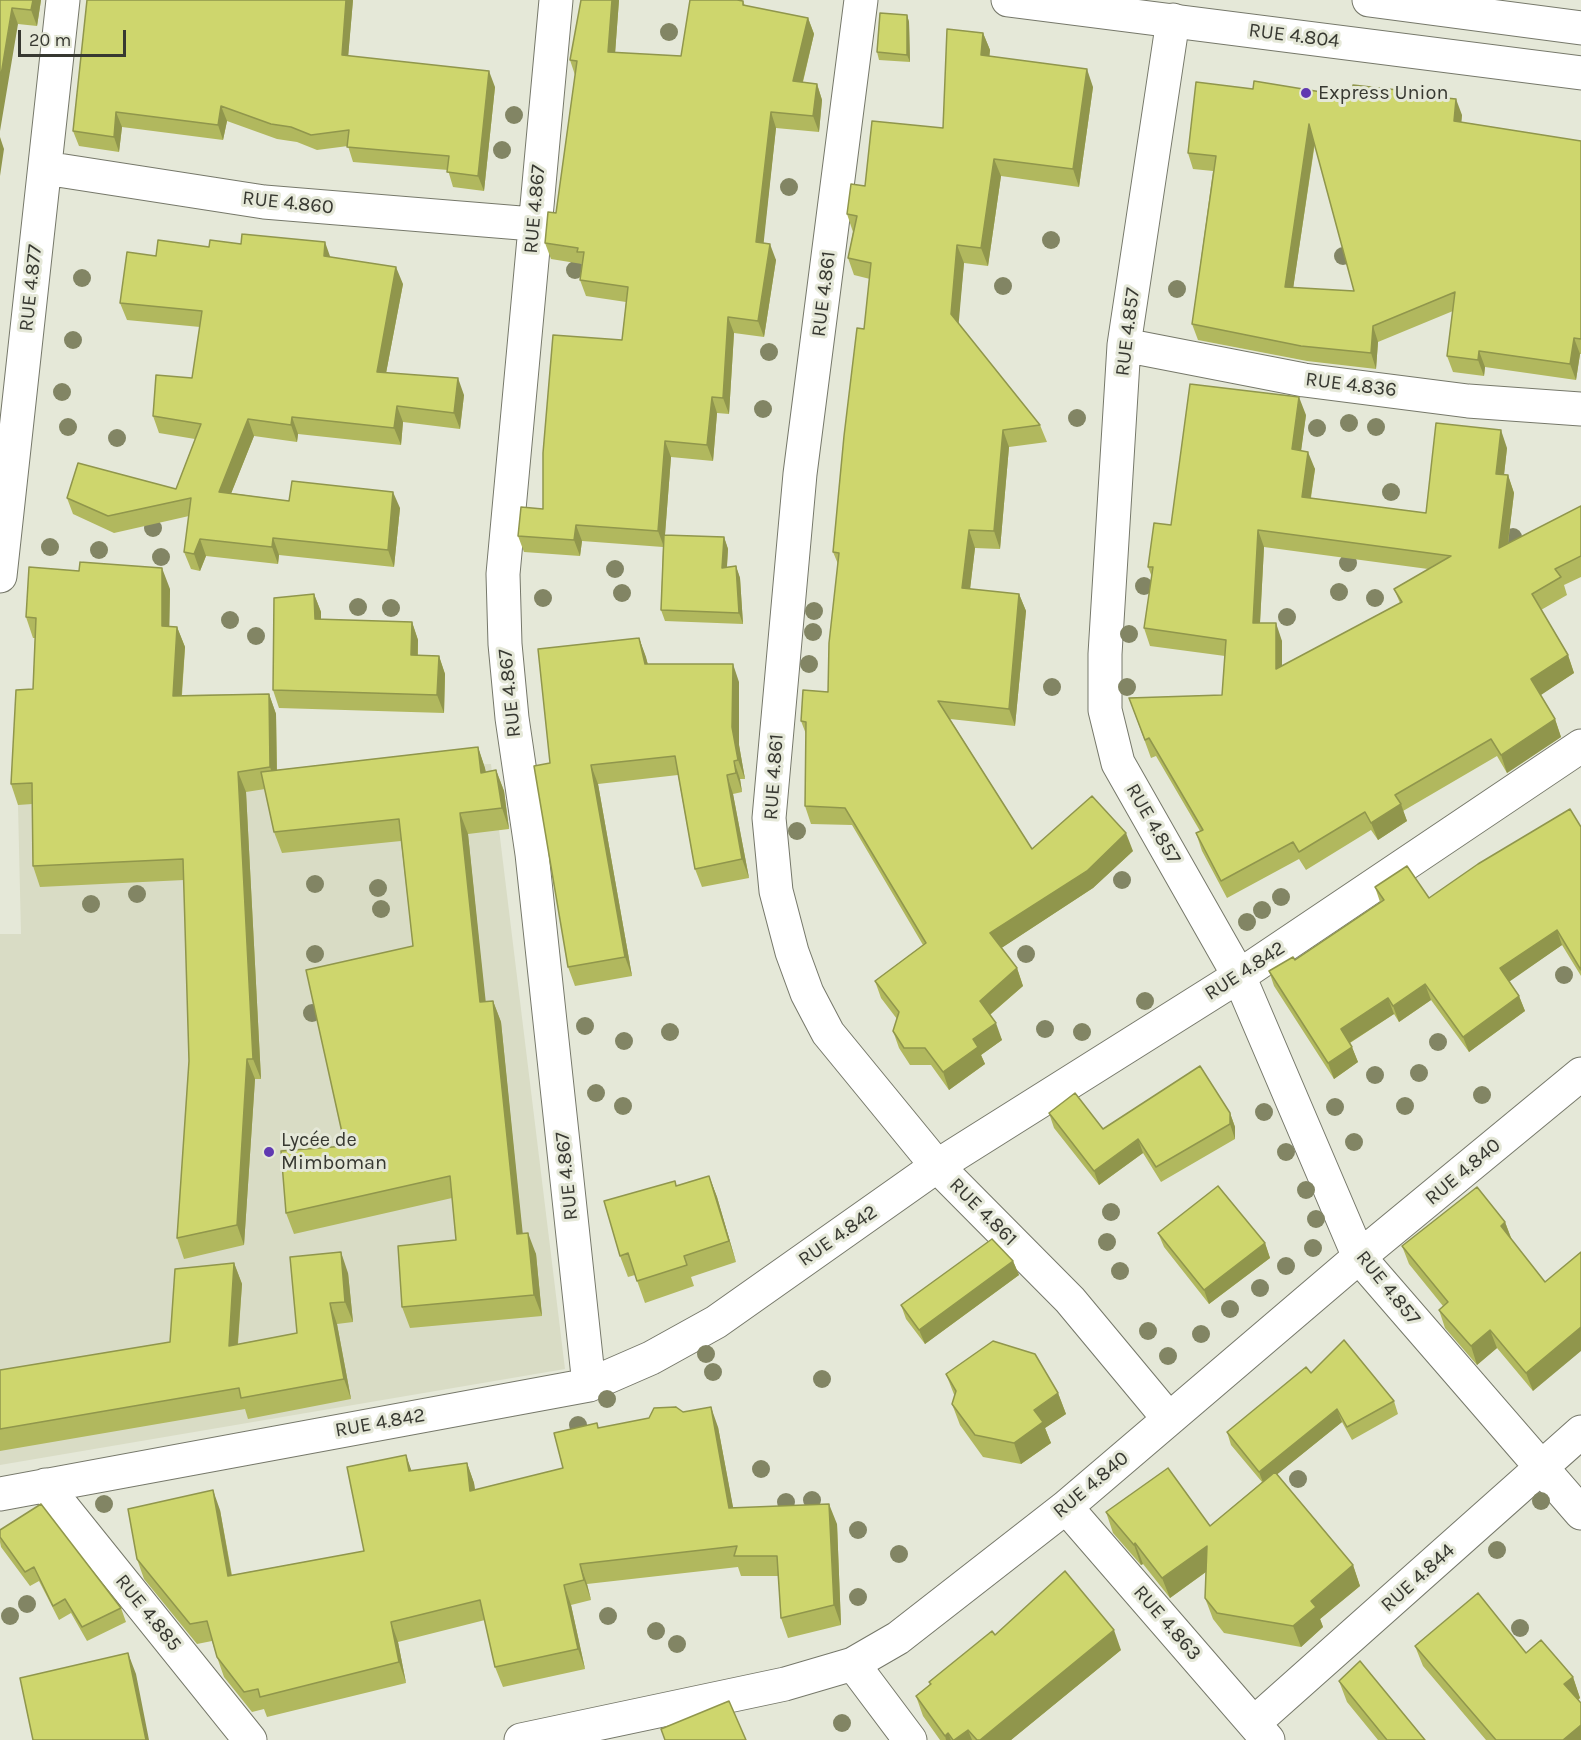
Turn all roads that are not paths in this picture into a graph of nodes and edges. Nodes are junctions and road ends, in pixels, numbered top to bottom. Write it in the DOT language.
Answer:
graph roads {
  1 [pos="63,0"];
  2 [pos="556,0"];
  3 [pos="861,0"];
  4 [pos="1008,0"];
  5 [pos="1369,0"];
  6 [pos="1173,21"];
  7 [pos="1581,28"];
  8 [pos="1581,73"];
  9 [pos="45,168"];
  10 [pos="533,224"];
  11 [pos="1124,345"];
  12 [pos="1581,409"];
  13 [pos="0,576"];
  14 [pos="1581,746"];
  15 [pos="1239,976"];
  16 [pos="1581,1074"];
  17 [pos="937,1166"];
  18 [pos="1359,1257"];
  19 [pos="589,1385"];
  20 [pos="1169,1419"];
  21 [pos="1581,1432"];
  22 [pos="1541,1467"];
  23 [pos="45,1485"];
  24 [pos="0,1494"];
  25 [pos="1066,1506"];
  26 [pos="1581,1513"];
  27 [pos="853,1664"];
  28 [pos="1261,1732"];
  29 [pos="572,1735"];
  30 [pos="250,1740"];
  31 [pos="521,1740"];
  32 [pos="910,1740"];
  1 -- 9 [label="street, RUE 4.877"];
  2 -- 10 [label="street, RUE 4.867"];
  3 -- 17 [label="street, RUE 4.861"];
  4 -- 6 [label="street, RUE 4.804"];
  5 -- 7 [label="street"];
  6 -- 8 [label="street, RUE 4.804"];
  6 -- 11 [label="street, RUE 4.857"];
  9 -- 10 [label="street, RUE 4.860"];
  9 -- 13 [label="street, RUE 4.877"];
  10 -- 19 [label="street, RUE 4.867"];
  11 -- 12 [label="street, RUE 4.836"];
  11 -- 15 [label="street, RUE 4.857"];
  14 -- 15 [label="street, RUE 4.842"];
  15 -- 17 [label="street, RUE 4.842"];
  15 -- 18 [label="street, RUE 4.857"];
  16 -- 18 [label="street, RUE 4.840"];
  17 -- 19 [label="street, RUE 4.842"];
  17 -- 20 [label="street, RUE 4.861"];
  18 -- 20 [label="street, RUE 4.840"];
  18 -- 22 [label="street, RUE 4.857"];
  19 -- 23 [label="street, RUE 4.842"];
  20 -- 25 [label="street, RUE 4.840"];
  21 -- 22 [label="street, RUE 4.844"];
  22 -- 26 [label="street, RUE 4.857"];
  22 -- 28 [label="street, RUE 4.844"];
  23 -- 24 [label="street, RUE 4.842"];
  23 -- 30 [label="street, RUE 4.885"];
  25 -- 27 [label="street, RUE 4.840"];
  25 -- 28 [label="street, RUE 4.863"];
  27 -- 29 [label="street, RUE 4.840"];
  27 -- 32 [label="street"];
  29 -- 31 [label="street, RUE 4.840"];
}
